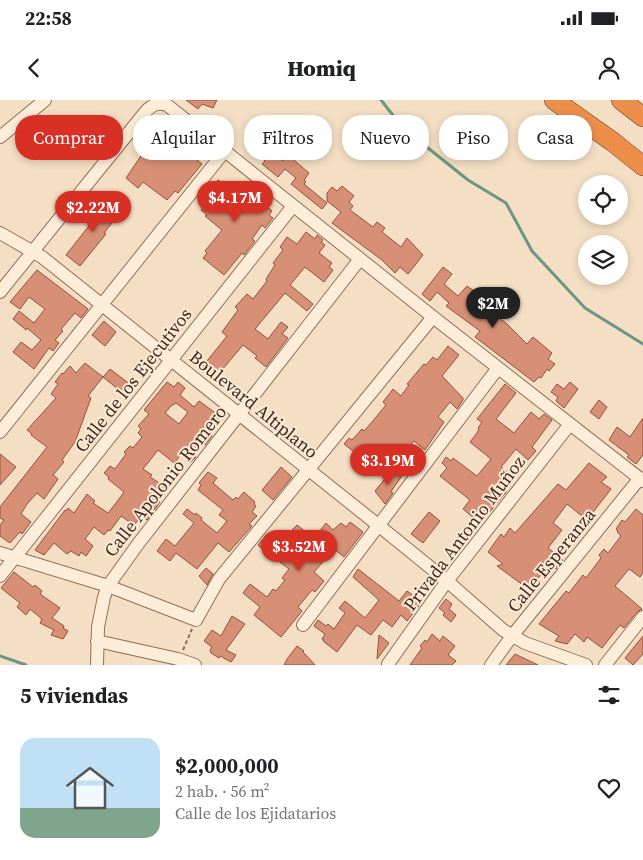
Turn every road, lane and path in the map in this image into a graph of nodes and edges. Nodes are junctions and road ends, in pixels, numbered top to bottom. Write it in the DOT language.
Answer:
graph roads {
  1 [pos="44,100"];
  2 [pos="554,100"];
  3 [pos="620,100"];
  4 [pos="143,115"];
  5 [pos="179,115"];
  6 [pos="643,117"];
  7 [pos="133,127"];
  8 [pos="0,137"];
  9 [pos="218,160"];
  10 [pos="234,160"];
  11 [pos="643,166"];
  12 [pos="293,206"];
  13 [pos="0,233"];
  14 [pos="33,251"];
  15 [pos="360,259"];
  16 [pos="0,292"];
  17 [pos="101,304"];
  18 [pos="433,318"];
  19 [pos="171,359"];
  20 [pos="498,368"];
  21 [pos="240,414"];
  22 [pos="570,424"];
  23 [pos="0,432"];
  24 [pos="309,470"];
  25 [pos="641,480"];
  26 [pos="378,525"];
  27 [pos="0,553"];
  28 [pos="14,558"];
  29 [pos="0,576"];
  30 [pos="447,581"];
  31 [pos="108,586"];
  32 [pos="643,617"];
  33 [pos="196,620"];
  34 [pos="303,626"];
  35 [pos="512,636"];
  36 [pos="97,641"];
  37 [pos="178,659"];
  38 [pos="388,664"];
  39 [pos="97,665"];
  40 [pos="195,665"];
  41 [pos="491,665"];
  42 [pos="586,665"];
  43 [pos="605,665"];
  1 -- 8 [label="street"];
  2 -- 11 [label="highway"];
  3 -- 6 [label="highway"];
  4 -- 5 [label="street"];
  7 -- 14 [label="street"];
  9 -- 17 [label="street"];
  10 -- 12 [label="street"];
  12 -- 15 [label="street"];
  12 -- 19 [label="street, Calle de los Ejecutivos"];
  13 -- 14 [label="street, Boulevard Altiplano"];
  14 -- 16 [label="street"];
  14 -- 17 [label="street, Boulevard Altiplano"];
  15 -- 18 [label="street"];
  15 -- 21 [label="street, Calle Apolonio Romero"];
  17 -- 19 [label="street, Boulevard Altiplano"];
  17 -- 23 [label="street"];
  18 -- 20 [label="street"];
  18 -- 24 [label="street"];
  19 -- 21 [label="street, Boulevard Altiplano"];
  19 -- 28 [label="street, Calle de los Ejecutivos"];
  20 -- 22 [label="street"];
  20 -- 26 [label="street"];
  21 -- 24 [label="street, Boulevard Altiplano"];
  21 -- 31 [label="street, Calle Apolonio Romero"];
  22 -- 25 [label="street"];
  22 -- 30 [label="street, Privada Antonio Muñoz"];
  24 -- 26 [label="street, Boulevard Altiplano"];
  24 -- 33 [label="street"];
  25 -- 35 [label="street, Calle Esperanza"];
  26 -- 30 [label="street, Boulevard Altiplano"];
  26 -- 34 [label="street"];
  27 -- 28 [label="street"];
  28 -- 29 [label="street, Calle de los Ejecutivos"];
  28 -- 31 [label="street"];
  30 -- 35 [label="street, Boulevard Altiplano"];
  30 -- 38 [label="street, Privada Antonio Muñoz"];
  31 -- 33 [label="street"];
  31 -- 36 [label="street, Calle Apolonio Romero"];
  32 -- 43 [label="street"];
  33 -- 37 [label="path"];
  35 -- 41 [label="street, Calle Esperanza"];
  35 -- 42 [label="street, Boulevard Altiplano"];
  36 -- 37 [label="street"];
  36 -- 39 [label="street, Calle Apolonio Romero"];
  37 -- 40 [label="street"];
}
